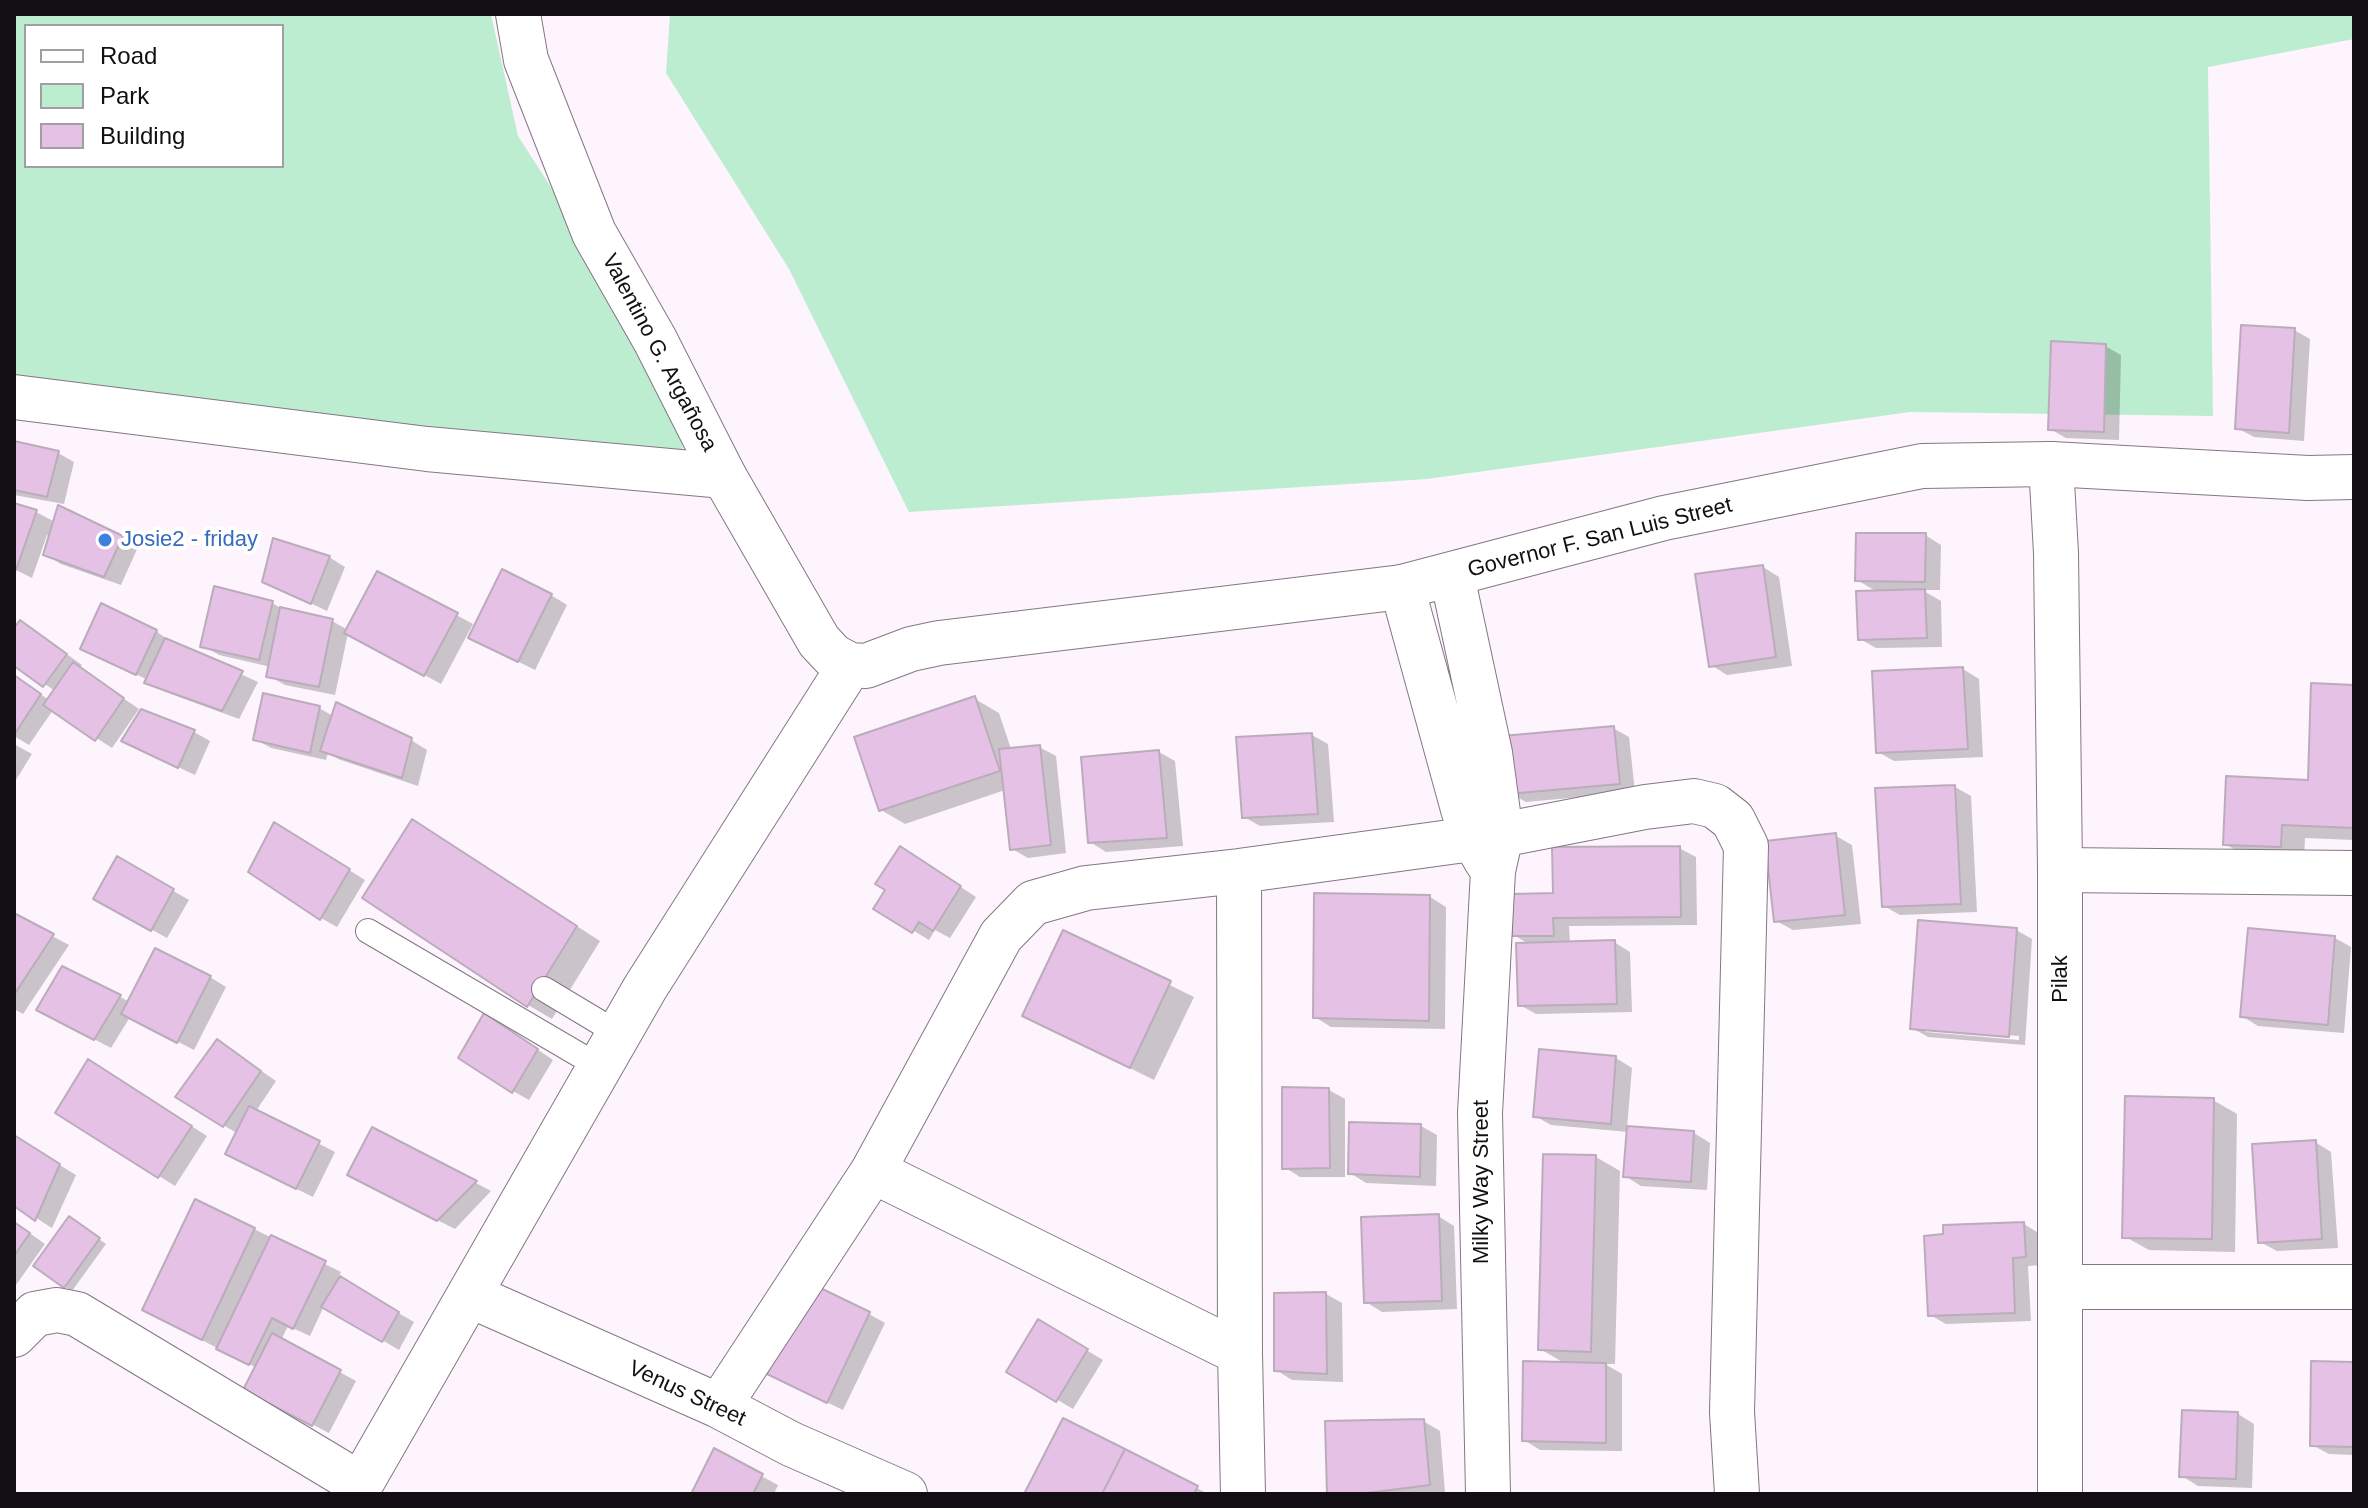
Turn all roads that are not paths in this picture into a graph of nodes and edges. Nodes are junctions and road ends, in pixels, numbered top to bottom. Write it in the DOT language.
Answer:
graph roads {
  1 [pos="518,14"];
  2 [pos="14,397"];
  3 [pos="2051,464"];
  4 [pos="724,476"];
  5 [pos="2354,477"];
  6 [pos="1452,576"];
  7 [pos="1402,587"];
  8 [pos="850,665"];
  9 [pos="1489,848"];
  10 [pos="2060,870"];
  11 [pos="1239,871"];
  12 [pos="2354,873"];
  13 [pos="368,931"];
  14 [pos="544,989"];
  15 [pos="609,1051"];
  16 [pos="873,1171"];
  17 [pos="2061,1287"];
  18 [pos="2354,1287"];
  19 [pos="469,1295"];
  20 [pos="14,1335"];
  21 [pos="1240,1353"];
  22 [pos="719,1406"];
  23 [pos="358,1489"];
  24 [pos="905,1494"];
  25 [pos="1243,1494"];
  26 [pos="1488,1494"];
  27 [pos="1737,1494"];
  28 [pos="2060,1494"];
  1 -- 4 [label="street, Valentino G. Argañosa"];
  2 -- 4 [label="street"];
  3 -- 5 [label="street, Governor F. San Luis Street"];
  3 -- 6 [label="street, Governor F. San Luis Street"];
  3 -- 10 [label="street, Pilak"];
  4 -- 8 [label="street, Valentino G. Argañosa"];
  6 -- 7 [label="street, Governor F. San Luis Street"];
  6 -- 9 [label="street"];
  7 -- 8 [label="street, Governor F. San Luis Street"];
  7 -- 9 [label="street"];
  8 -- 15 [label="street"];
  9 -- 11 [label="street"];
  9 -- 26 [label="street, Milky Way Street"];
  9 -- 27 [label="street"];
  10 -- 12 [label="street"];
  10 -- 17 [label="street, Pilak"];
  11 -- 16 [label="street"];
  11 -- 21 [label="street"];
  13 -- 15 [label="lane"];
  14 -- 15 [label="lane"];
  15 -- 19 [label="street"];
  16 -- 21 [label="street"];
  16 -- 22 [label="street"];
  17 -- 18 [label="street"];
  17 -- 28 [label="street, Pilak"];
  19 -- 22 [label="street, Venus Street"];
  19 -- 23 [label="street"];
  20 -- 23 [label="street"];
  21 -- 25 [label="street"];
  22 -- 24 [label="street, Venus Street"];
}
